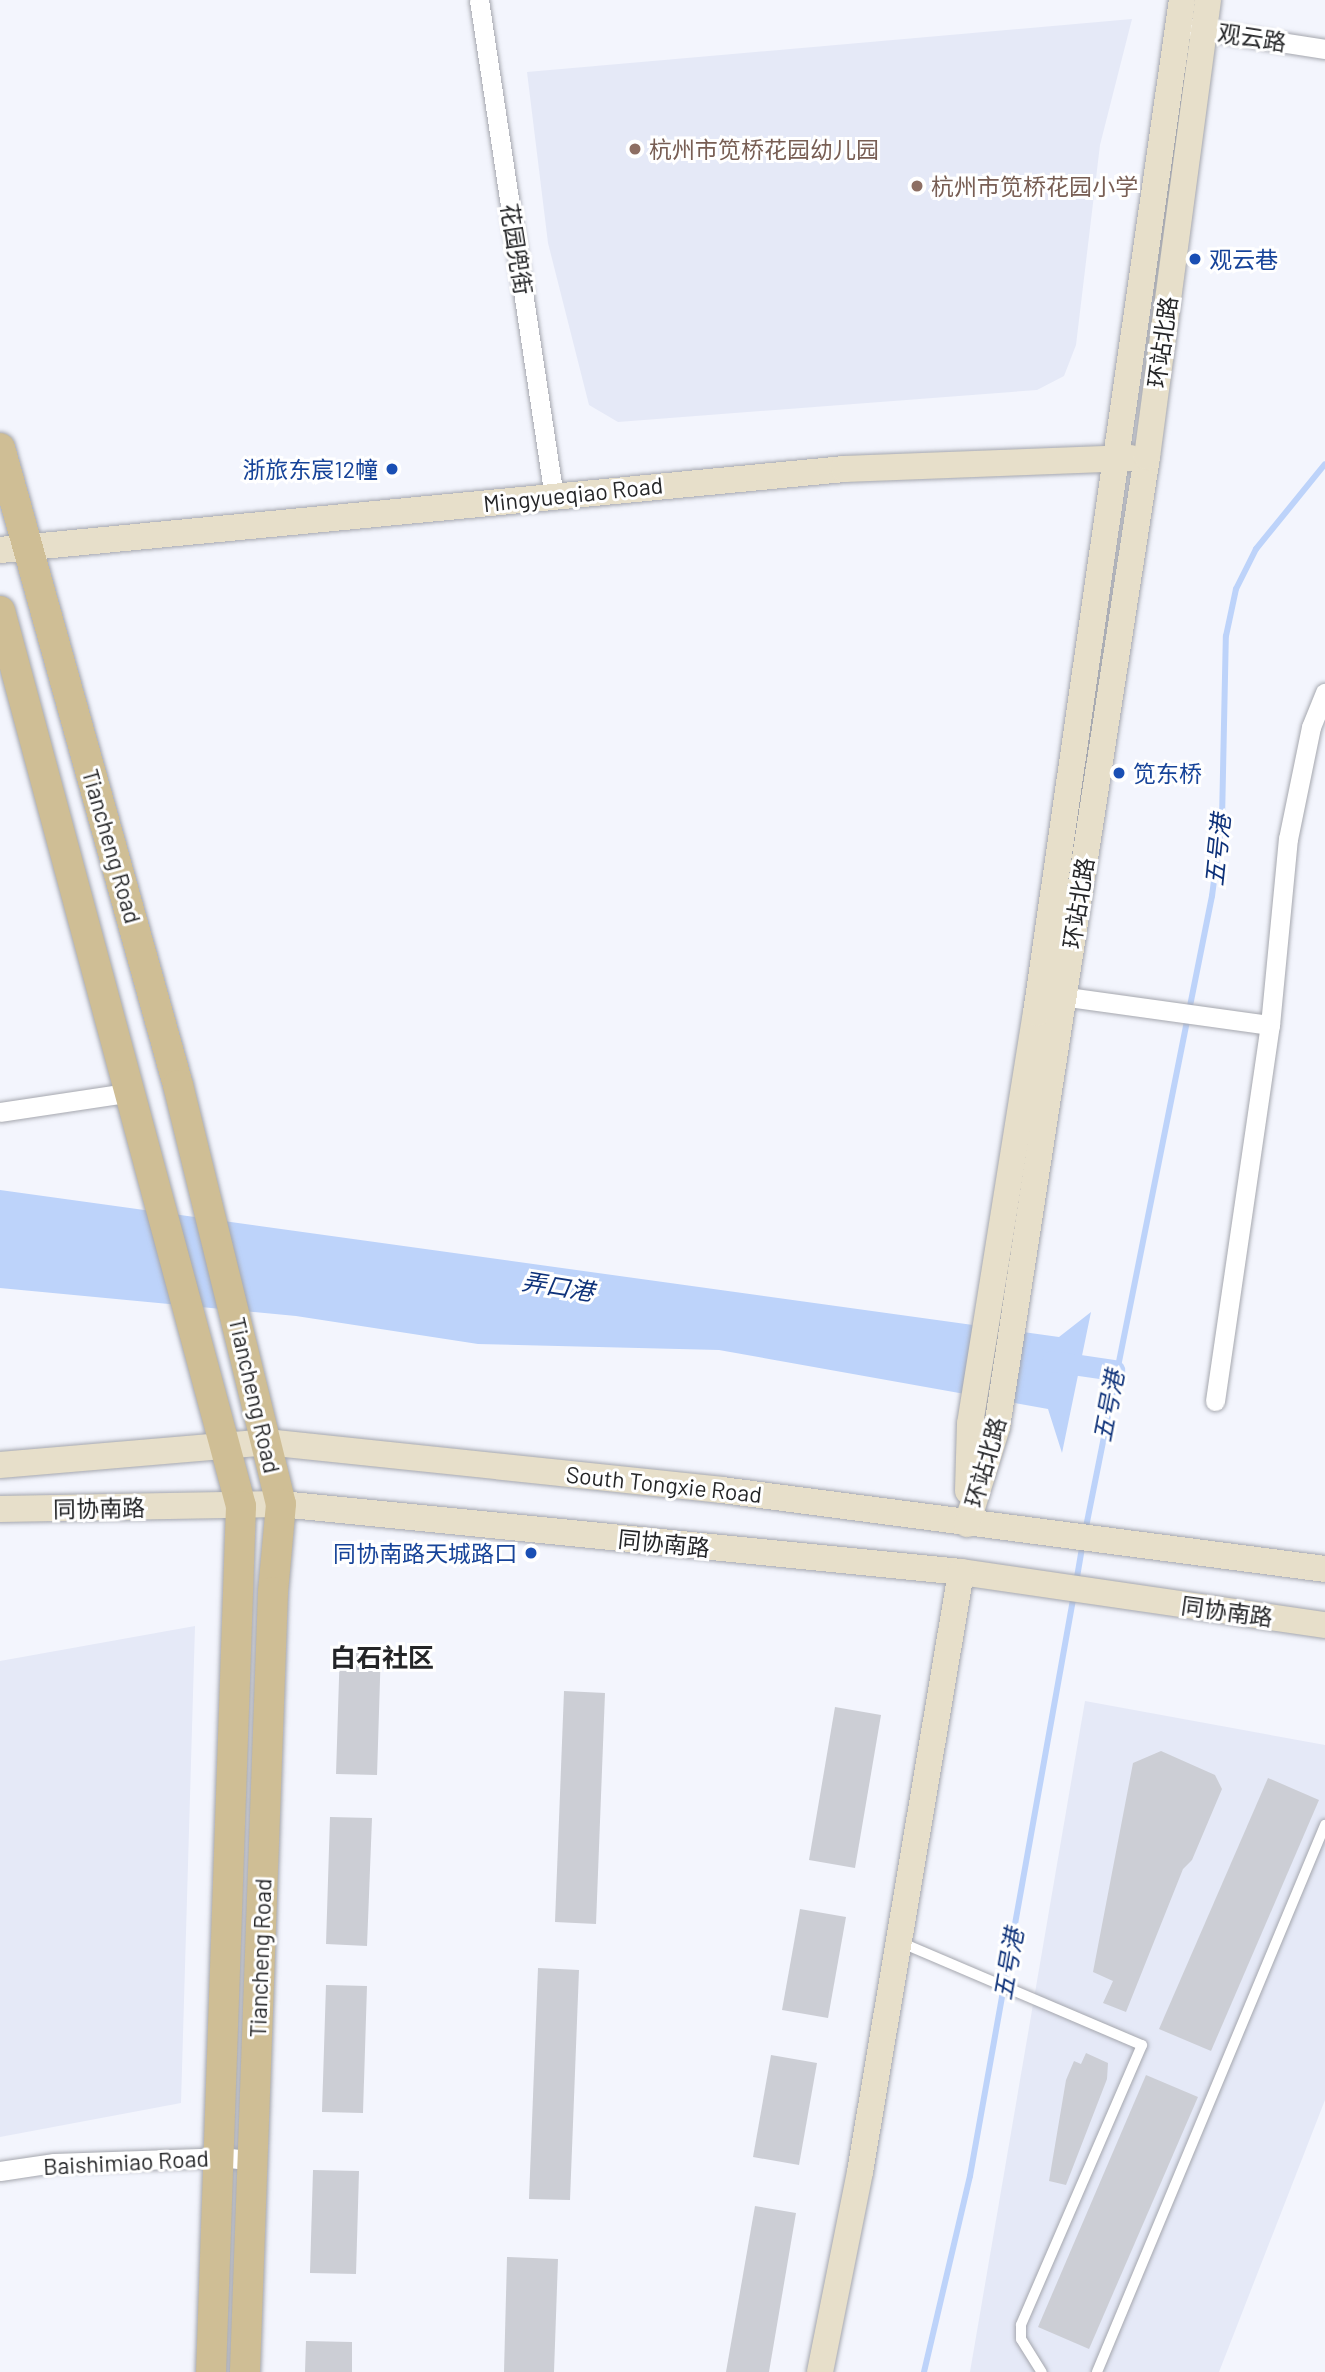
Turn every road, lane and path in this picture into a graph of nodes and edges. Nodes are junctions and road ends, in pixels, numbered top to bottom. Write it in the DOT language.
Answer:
graph roads {
  1 [pos="479,0"];
  2 [pos="1182,0"];
  3 [pos="1208,0"];
  4 [pos="1191,28"];
  5 [pos="1325,49"];
  6 [pos="0,448"];
  7 [pos="1147,457"];
  8 [pos="1114,458"];
  9 [pos="554,497"];
  10 [pos="14,548"];
  11 [pos="0,611"];
  12 [pos="1325,693"];
  13 [pos="1063,996"];
  14 [pos="1270,1025"];
  15 [pos="133,1092"];
  16 [pos="0,1112"];
  17 [pos="1215,1401"];
  18 [pos="266,1442"];
  19 [pos="225,1444"];
  20 [pos="0,1465"];
  21 [pos="281,1504"];
  22 [pos="242,1506"];
  23 [pos="0,1509"];
  24 [pos="967,1524"];
  25 [pos="1325,1569"];
  26 [pos="961,1573"];
  27 [pos="1325,1625"];
  28 [pos="1325,1825"];
  29 [pos="900,1942"];
  30 [pos="222,2157"];
  31 [pos="253,2161"];
  32 [pos="0,2171"];
  33 [pos="211,2372"];
  34 [pos="244,2372"];
  35 [pos="820,2372"];
  36 [pos="1042,2372"];
  37 [pos="1097,2372"];
  1 -- 9 [label="street, 花园兜街"];
  2 -- 4 [label="main road, 环站北路"];
  3 -- 4 [label="main road, 环站北路"];
  4 -- 5 [label="street, 观云路"];
  4 -- 7 [label="main road, 环站北路"];
  4 -- 8 [label="main road, 环站北路"];
  6 -- 10 [label="main road, Tiancheng Road"];
  7 -- 8 [label="main road, Mingyueqiao Road"];
  7 -- 13 [label="main road, 环站北路"];
  8 -- 9 [label="main road, Mingyueqiao Road"];
  8 -- 13 [label="main road, 环站北路"];
  9 -- 10 [label="main road, Mingyueqiao Road"];
  10 -- 18 [label="main road, Tiancheng Road"];
  11 -- 15 [label="main road, Tiancheng Road"];
  12 -- 14 [label="street"];
  13 -- 14 [label="street"];
  13 -- 24 [label="main road, 环站北路"];
  13 -- 24 [label="main road, 环站北路"];
  14 -- 17 [label="street"];
  15 -- 16 [label="street"];
  15 -- 19 [label="main road, Tiancheng Road"];
  18 -- 19 [label="main road, South Tongxie Road"];
  18 -- 21 [label="main road, Tiancheng Road"];
  18 -- 24 [label="main road, South Tongxie Road"];
  19 -- 20 [label="main road, South Tongxie Road"];
  19 -- 22 [label="main road, Tiancheng Road"];
  21 -- 22 [label="main road, 同协南路"];
  21 -- 26 [label="main road, 同协南路"];
  21 -- 31 [label="main road, Tiancheng Road"];
  22 -- 23 [label="main road, 同协南路"];
  22 -- 30 [label="main road, Tiancheng Road"];
  24 -- 25 [label="main road, South Tongxie Road"];
  26 -- 27 [label="main road, 同协南路"];
  26 -- 29 [label="main road"];
  28 -- 37 [label="lane"];
  29 -- 35 [label="main road"];
  29 -- 36 [label="lane"];
  30 -- 31 [label="street, Baishimiao Road"];
  30 -- 32 [label="street, Baishimiao Road"];
  30 -- 33 [label="main road, Tiancheng Road"];
  31 -- 34 [label="main road, Tiancheng Road"];
}
